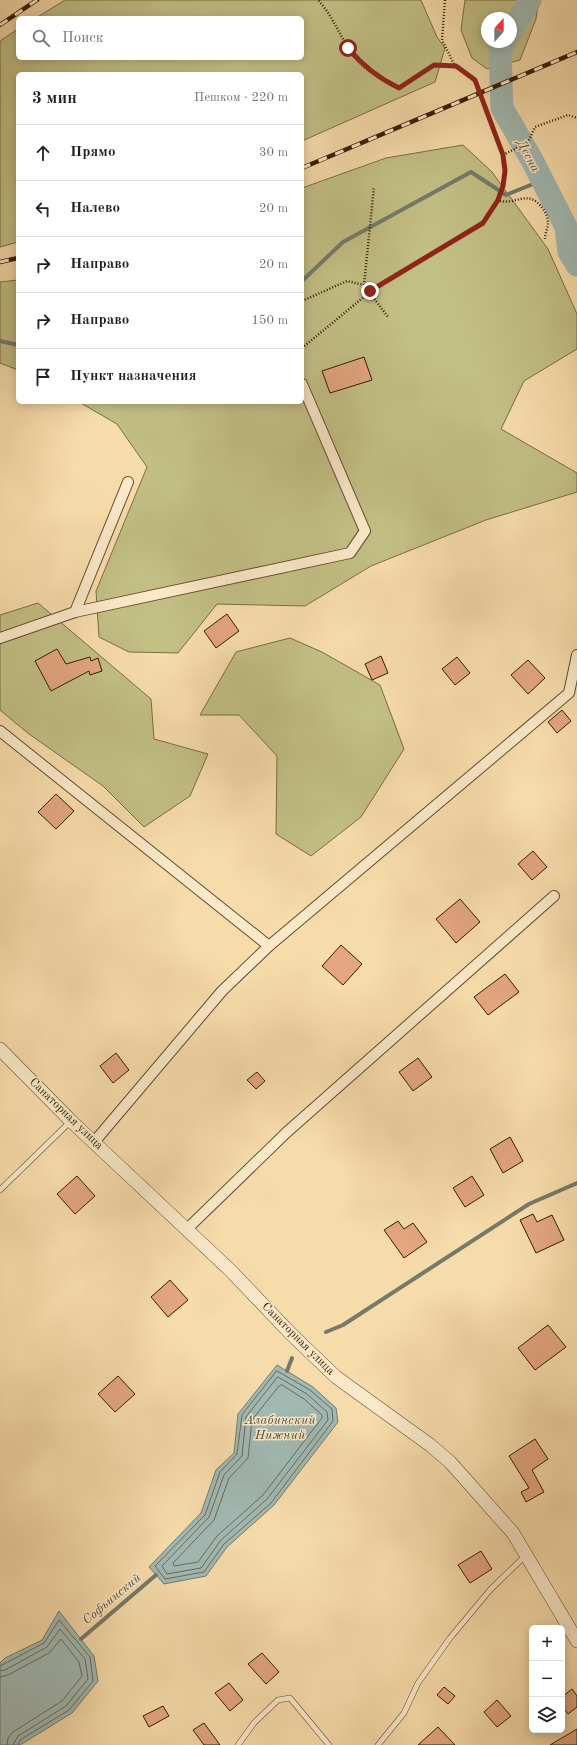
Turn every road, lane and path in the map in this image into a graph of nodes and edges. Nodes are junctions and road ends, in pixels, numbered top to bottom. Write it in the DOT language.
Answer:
graph roads {
  1 [pos="318,0"];
  2 [pos="445,0"];
  3 [pos="456,66"];
  4 [pos="577,118"];
  5 [pos="503,155"];
  6 [pos="374,187"];
  7 [pos="498,200"];
  8 [pos="545,239"];
  9 [pos="364,285"];
  10 [pos="370,291"];
  11 [pos="304,300"];
  12 [pos="388,317"];
  13 [pos="304,346"];
  14 [pos="304,389"];
  15 [pos="128,482"];
  16 [pos="74,612"];
  17 [pos="0,638"];
  18 [pos="577,655"];
  19 [pos="0,731"];
  20 [pos="554,896"];
  21 [pos="269,946"];
  22 [pos="0,1049"];
  23 [pos="71,1121"];
  24 [pos="94,1141"];
  25 [pos="0,1190"];
  26 [pos="187,1229"];
  27 [pos="526,1554"];
  28 [pos="577,1641"];
  29 [pos="238,1745"];
  30 [pos="329,1745"];
  31 [pos="378,1745"];
  1 -- 3 [label="path"];
  2 -- 3 [label="path"];
  3 -- 5 [label="path"];
  4 -- 5 [label="path"];
  5 -- 7 [label="path"];
  6 -- 9 [label="path"];
  7 -- 8 [label="path"];
  7 -- 10 [label="path"];
  9 -- 10 [label="path"];
  9 -- 11 [label="path"];
  10 -- 12 [label="path"];
  10 -- 13 [label="path"];
  14 -- 16 [label="street"];
  15 -- 16 [label="street"];
  16 -- 17 [label="street"];
  18 -- 21 [label="street"];
  19 -- 21 [label="street"];
  20 -- 26 [label="street"];
  21 -- 24 [label="street"];
  22 -- 23 [label="street, Санаторная улица"];
  23 -- 24 [label="street, Санаторная улица"];
  23 -- 25 [label="lane"];
  24 -- 26 [label="street, Санаторная улица"];
  26 -- 27 [label="street, Санаторная улица"];
  27 -- 28 [label="street, Санаторная улица"];
  27 -- 31 [label="lane"];
  29 -- 30 [label="lane"];
}
